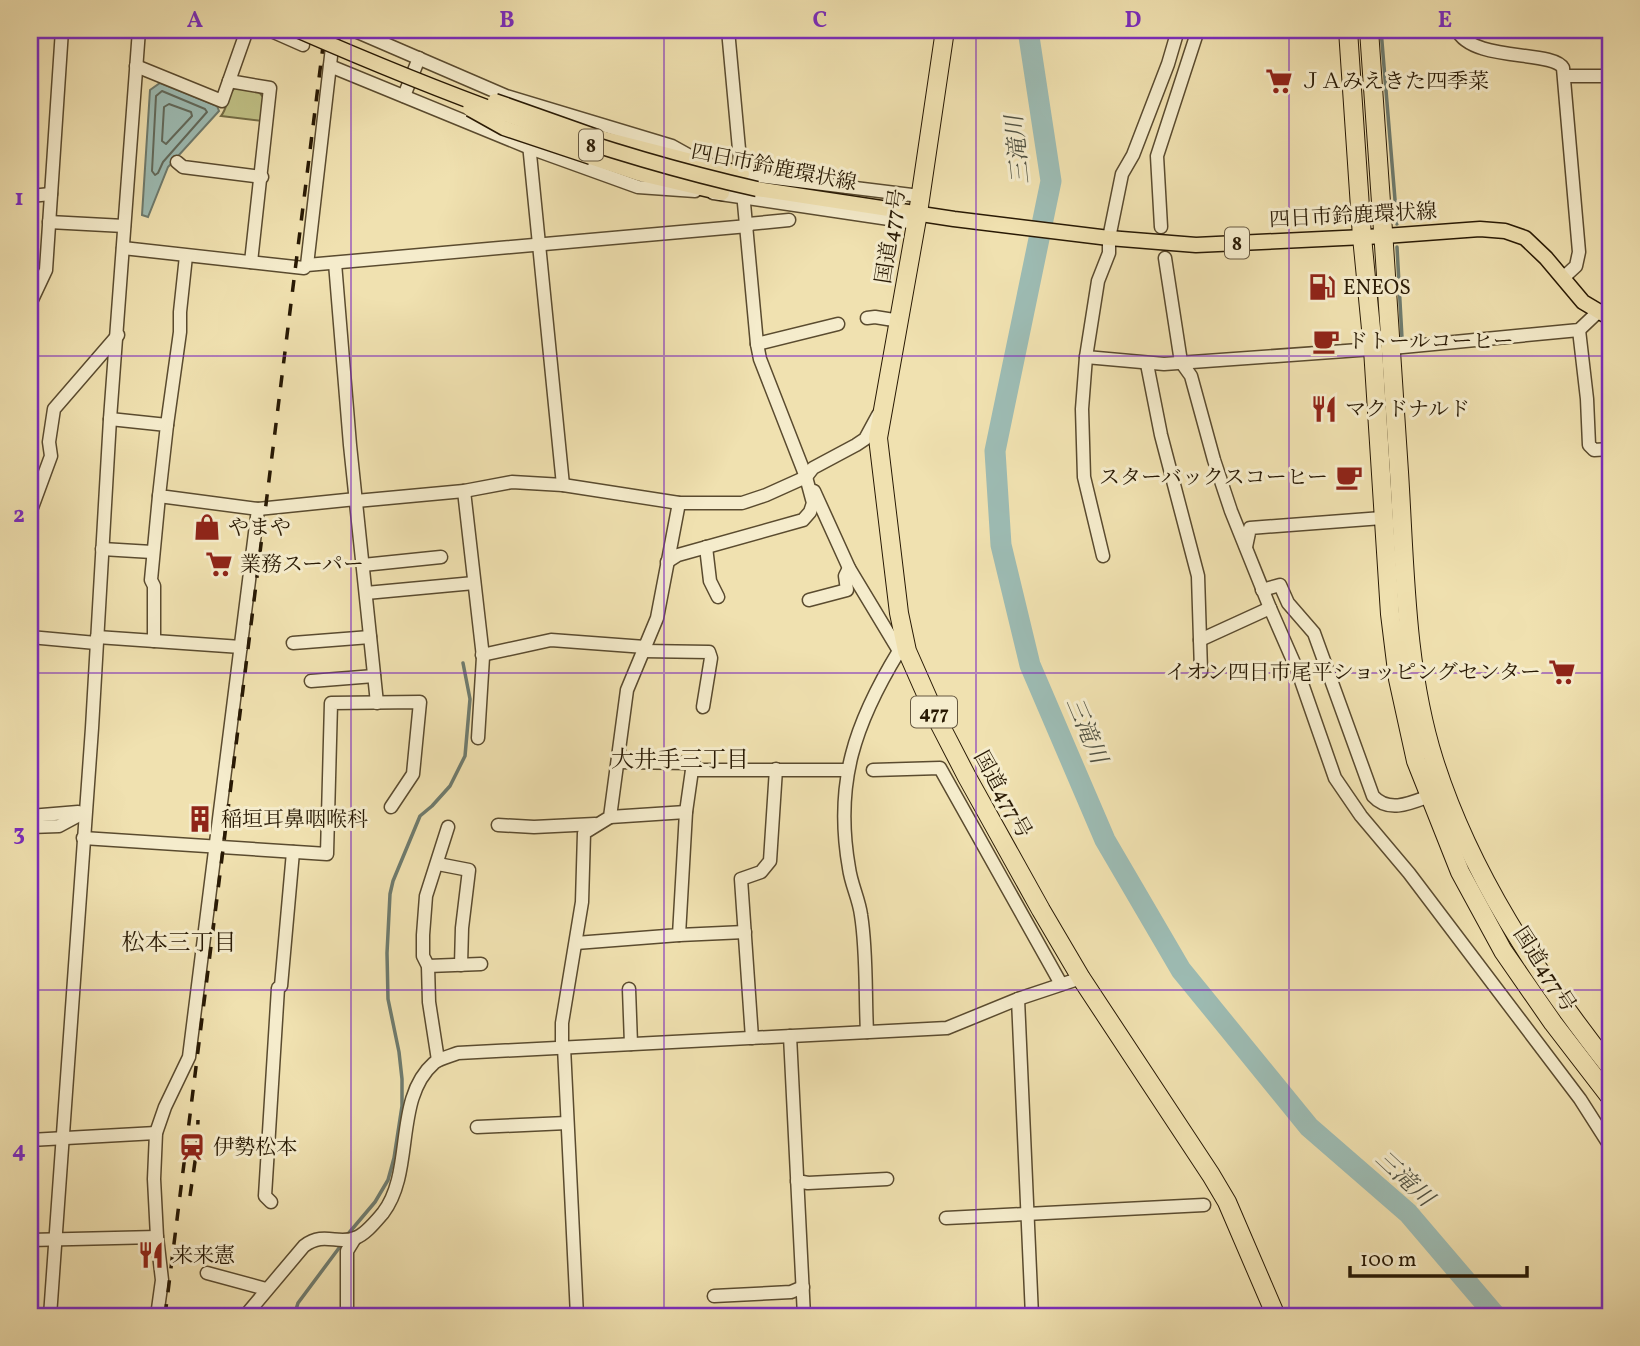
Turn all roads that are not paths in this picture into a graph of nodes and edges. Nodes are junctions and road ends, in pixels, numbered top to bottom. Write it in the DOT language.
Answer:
graph roads {
  1 [pos="62,30"];
  2 [pos="139,30"];
  3 [pos="247,30"];
  4 [pos="269,30"];
  5 [pos="297,30"];
  6 [pos="334,30"];
  7 [pos="353,30"];
  8 [pos="728,30"];
  9 [pos="945,30"];
  10 [pos="1198,30"];
  11 [pos="1348,30"];
  12 [pos="1369,30"];
  13 [pos="1457,30"];
  14 [pos="1179,34"];
  15 [pos="303,45"];
  16 [pos="419,58"];
  17 [pos="136,66"];
  18 [pos="330,66"];
  19 [pos="1565,76"];
  20 [pos="1610,76"];
  21 [pos="229,81"];
  22 [pos="429,86"];
  23 [pos="404,96"];
  24 [pos="525,102"];
  25 [pos="530,148"];
  26 [pos="177,162"];
  27 [pos="703,164"];
  28 [pos="742,174"];
  29 [pos="262,177"];
  30 [pos="722,193"];
  31 [pos="51,194"];
  32 [pos="30,195"];
  33 [pos="744,199"];
  34 [pos="918,211"];
  35 [pos="789,220"];
  36 [pos="49,222"];
  37 [pos="748,225"];
  38 [pos="124,226"];
  39 [pos="1161,227"];
  40 [pos="1385,236"];
  41 [pos="1362,237"];
  42 [pos="1109,238"];
  43 [pos="541,245"];
  44 [pos="123,248"];
  45 [pos="187,256"];
  46 [pos="1165,258"];
  47 [pos="251,262"];
  48 [pos="335,263"];
  49 [pos="307,265"];
  50 [pos="1563,278"];
  51 [pos="30,304"];
  52 [pos="1604,315"];
  53 [pos="867,318"];
  54 [pos="900,321"];
  55 [pos="838,324"];
  56 [pos="1579,330"];
  57 [pos="118,335"];
  58 [pos="757,344"];
  59 [pos="1392,348"];
  60 [pos="1373,349"];
  61 [pos="1086,357"];
  62 [pos="1181,362"];
  63 [pos="1147,364"];
  64 [pos="887,396"];
  65 [pos="110,419"];
  66 [pos="167,425"];
  67 [pos="1610,449"];
  68 [pos="806,477"];
  69 [pos="563,485"];
  70 [pos="464,491"];
  71 [pos="33,495"];
  72 [pos="159,496"];
  73 [pos="356,500"];
  74 [pos="679,503"];
  75 [pos="258,509"];
  76 [pos="30,513"];
  77 [pos="1382,518"];
  78 [pos="706,547"];
  79 [pos="1246,548"];
  80 [pos="102,549"];
  81 [pos="152,552"];
  82 [pos="1103,556"];
  83 [pos="441,557"];
  84 [pos="667,562"];
  85 [pos="363,565"];
  86 [pos="849,568"];
  87 [pos="474,583"];
  88 [pos="1262,590"];
  89 [pos="366,593"];
  90 [pos="718,597"];
  91 [pos="808,600"];
  92 [pos="1270,608"];
  93 [pos="30,637"];
  94 [pos="370,637"];
  95 [pos="97,640"];
  96 [pos="1200,640"];
  97 [pos="153,641"];
  98 [pos="293,643"];
  99 [pos="241,647"];
  100 [pos="644,649"];
  101 [pos="903,651"];
  102 [pos="482,655"];
  103 [pos="1201,671"];
  104 [pos="374,676"];
  105 [pos="311,681"];
  106 [pos="377,703"];
  107 [pos="703,707"];
  108 [pos="478,738"];
  109 [pos="618,762"];
  110 [pos="692,769"];
  111 [pos="776,769"];
  112 [pos="847,770"];
  113 [pos="873,770"];
  114 [pos="1437,794"];
  115 [pos="391,807"];
  116 [pos="85,812"];
  117 [pos="686,812"];
  118 [pos="30,816"];
  119 [pos="604,820"];
  120 [pos="498,825"];
  121 [pos="30,827"];
  122 [pos="448,827"];
  123 [pos="83,838"];
  124 [pos="216,848"];
  125 [pos="293,852"];
  126 [pos="438,864"];
  127 [pos="745,932"];
  128 [pos="679,935"];
  129 [pos="576,943"];
  130 [pos="481,964"];
  131 [pos="461,965"];
  132 [pos="428,966"];
  133 [pos="1081,978"];
  134 [pos="1061,984"];
  135 [pos="629,989"];
  136 [pos="1018,999"];
  137 [pos="867,1032"];
  138 [pos="790,1036"];
  139 [pos="752,1038"];
  140 [pos="631,1044"];
  141 [pos="563,1047"];
  142 [pos="438,1060"];
  143 [pos="1610,1067"];
  144 [pos="1610,1097"];
  145 [pos="567,1123"];
  146 [pos="477,1127"];
  147 [pos="156,1133"];
  148 [pos="63,1137"];
  149 [pos="30,1140"];
  150 [pos="1610,1146"];
  151 [pos="887,1179"];
  152 [pos="797,1181"];
  153 [pos="271,1202"];
  154 [pos="1204,1205"];
  155 [pos="1027,1214"];
  156 [pos="946,1218"];
  157 [pos="157,1237"];
  158 [pos="349,1238"];
  159 [pos="55,1239"];
  160 [pos="30,1240"];
  161 [pos="207,1273"];
  162 [pos="803,1287"];
  163 [pos="266,1289"];
  164 [pos="714,1296"];
  165 [pos="50,1316"];
  166 [pos="157,1316"];
  167 [pos="245,1316"];
  168 [pos="347,1316"];
  169 [pos="577,1316"];
  170 [pos="804,1316"];
  171 [pos="1032,1316"];
  172 [pos="1276,1316"];
  1 -- 31 [label="street"];
  2 -- 17 [label="street"];
  3 -- 21 [label="street"];
  4 -- 15 [label="street"];
  5 -- 22 [label="main road, 四日市鈴鹿環状線 / 8, bridge"];
  6 -- 18 [label="street"];
  7 -- 16 [label="street"];
  8 -- 28 [label="street"];
  9 -- 34 [label="highway, 国道477号 / 477"];
  10 -- 39 [label="street"];
  11 -- 41 [label="highway, 国道477号"];
  12 -- 40 [label="highway, 国道477号"];
  13 -- 19 [label="street"];
  14 -- 42 [label="street"];
  16 -- 23 [label="street"];
  16 -- 24 [label="street"];
  17 -- 21 [label="street"];
  17 -- 38 [label="street"];
  18 -- 23 [label="street"];
  18 -- 49 [label="street"];
  19 -- 20 [label="street"];
  19 -- 50 [label="street"];
  21 -- 29 [label="street"];
  22 -- 27 [label="main road, 8, bridge"];
  22 -- 30 [label="main road, 8, bridge"];
  22 -- 34 [label="main road, 四日市鈴鹿環状線 / 8, bridge"];
  23 -- 25 [label="street"];
  24 -- 25 [label="street"];
  24 -- 27 [label="street"];
  25 -- 30 [label="street"];
  25 -- 43 [label="street"];
  26 -- 29 [label="street"];
  27 -- 28 [label="main road, 8"];
  28 -- 33 [label="street"];
  28 -- 34 [label="street"];
  29 -- 47 [label="street"];
  30 -- 33 [label="street"];
  31 -- 32 [label="street"];
  31 -- 36 [label="street"];
  33 -- 34 [label="street"];
  33 -- 37 [label="street"];
  34 -- 42 [label="main road, 四日市鈴鹿環状線 / 8"];
  34 -- 54 [label="highway, 国道477号 / 477"];
  35 -- 37 [label="street"];
  36 -- 38 [label="street"];
  36 -- 51 [label="street"];
  37 -- 43 [label="street"];
  37 -- 58 [label="street"];
  38 -- 44 [label="street"];
  40 -- 41 [label="main road, 四日市鈴鹿環状線 / 8"];
  40 -- 50 [label="main road, 四日市鈴鹿環状線 / 8"];
  40 -- 59 [label="highway, 国道477号"];
  41 -- 42 [label="main road, 四日市鈴鹿環状線 / 8"];
  41 -- 60 [label="highway, 国道477号"];
  42 -- 61 [label="street"];
  43 -- 48 [label="street"];
  43 -- 69 [label="street"];
  44 -- 45 [label="street"];
  44 -- 57 [label="street"];
  45 -- 47 [label="street"];
  45 -- 66 [label="street"];
  46 -- 62 [label="street"];
  47 -- 49 [label="street"];
  48 -- 49 [label="street"];
  48 -- 73 [label="street"];
  50 -- 52 [label="main road, 四日市鈴鹿環状線 / 8"];
  52 -- 56 [label="street"];
  53 -- 54 [label="street"];
  54 -- 64 [label="highway, 国道477号 / 477"];
  55 -- 58 [label="street"];
  56 -- 59 [label="street"];
  56 -- 67 [label="street"];
  57 -- 65 [label="street"];
  57 -- 71 [label="street"];
  58 -- 68 [label="street"];
  59 -- 114 [label="highway, 国道477号"];
  60 -- 62 [label="street"];
  60 -- 77 [label="highway, 国道477号"];
  61 -- 63 [label="street"];
  61 -- 82 [label="street"];
  62 -- 63 [label="street"];
  62 -- 79 [label="street"];
  63 -- 96 [label="street"];
  64 -- 68 [label="street"];
  64 -- 101 [label="highway, 国道477号 / 477"];
  65 -- 66 [label="street"];
  65 -- 80 [label="street"];
  66 -- 72 [label="street"];
  68 -- 74 [label="street"];
  68 -- 78 [label="street"];
  68 -- 86 [label="street"];
  69 -- 70 [label="street"];
  69 -- 74 [label="street"];
  70 -- 73 [label="street"];
  70 -- 87 [label="street"];
  71 -- 76 [label="street"];
  72 -- 75 [label="street"];
  72 -- 81 [label="street"];
  73 -- 75 [label="street"];
  73 -- 85 [label="street"];
  74 -- 84 [label="street"];
  75 -- 99 [label="street"];
  77 -- 79 [label="street"];
  77 -- 114 [label="highway, 国道477号"];
  78 -- 84 [label="street"];
  78 -- 90 [label="street"];
  79 -- 88 [label="street"];
  80 -- 81 [label="street"];
  80 -- 95 [label="street"];
  81 -- 97 [label="street"];
  83 -- 85 [label="street"];
  84 -- 100 [label="street"];
  85 -- 89 [label="street"];
  86 -- 91 [label="street"];
  86 -- 101 [label="street"];
  87 -- 89 [label="street"];
  87 -- 102 [label="street"];
  88 -- 92 [label="street"];
  88 -- 114 [label="street"];
  89 -- 94 [label="street"];
  92 -- 96 [label="street"];
  92 -- 150 [label="street"];
  93 -- 95 [label="street"];
  94 -- 98 [label="street"];
  94 -- 104 [label="street"];
  95 -- 97 [label="street"];
  95 -- 116 [label="street"];
  96 -- 103 [label="street"];
  97 -- 99 [label="street"];
  99 -- 124 [label="street"];
  100 -- 102 [label="street"];
  100 -- 107 [label="street"];
  100 -- 109 [label="street"];
  101 -- 112 [label="street"];
  101 -- 133 [label="highway, 国道477号 / 477"];
  102 -- 108 [label="street"];
  104 -- 105 [label="street"];
  104 -- 106 [label="street"];
  106 -- 115 [label="street"];
  106 -- 125 [label="street"];
  109 -- 110 [label="street"];
  109 -- 119 [label="street"];
  110 -- 111 [label="street"];
  110 -- 117 [label="street"];
  111 -- 112 [label="street"];
  111 -- 127 [label="street"];
  112 -- 137 [label="street"];
  113 -- 134 [label="street"];
  114 -- 143 [label="highway, 国道477号"];
  114 -- 144 [label="highway, 国道477号"];
  116 -- 118 [label="street"];
  116 -- 121 [label="street"];
  116 -- 123 [label="street"];
  117 -- 119 [label="street"];
  117 -- 128 [label="street"];
  119 -- 120 [label="street"];
  119 -- 129 [label="street"];
  122 -- 126 [label="street"];
  123 -- 124 [label="street"];
  123 -- 148 [label="street"];
  124 -- 125 [label="street"];
  124 -- 147 [label="street"];
  125 -- 153 [label="street"];
  126 -- 131 [label="street"];
  126 -- 132 [label="street"];
  127 -- 128 [label="street"];
  127 -- 139 [label="street"];
  128 -- 129 [label="street"];
  129 -- 141 [label="street"];
  130 -- 131 [label="street"];
  131 -- 132 [label="street"];
  132 -- 142 [label="street"];
  133 -- 134 [label="street"];
  133 -- 172 [label="highway, 国道477号 / 477"];
  134 -- 136 [label="street"];
  135 -- 140 [label="street"];
  136 -- 137 [label="street"];
  136 -- 155 [label="street"];
  137 -- 138 [label="street"];
  138 -- 139 [label="street"];
  138 -- 152 [label="street"];
  139 -- 140 [label="street"];
  140 -- 141 [label="street"];
  141 -- 142 [label="street"];
  141 -- 145 [label="street"];
  142 -- 158 [label="street"];
  145 -- 146 [label="street"];
  145 -- 169 [label="street"];
  147 -- 148 [label="street"];
  147 -- 157 [label="street"];
  148 -- 149 [label="street"];
  148 -- 159 [label="street"];
  151 -- 152 [label="street"];
  152 -- 162 [label="street"];
  154 -- 155 [label="street"];
  155 -- 156 [label="street"];
  155 -- 171 [label="street"];
  157 -- 159 [label="street"];
  157 -- 166 [label="street"];
  158 -- 163 [label="street"];
  158 -- 168 [label="street"];
  159 -- 160 [label="street"];
  159 -- 165 [label="street"];
  161 -- 163 [label="street"];
  162 -- 164 [label="street"];
  162 -- 170 [label="street"];
  163 -- 167 [label="street"];
}
